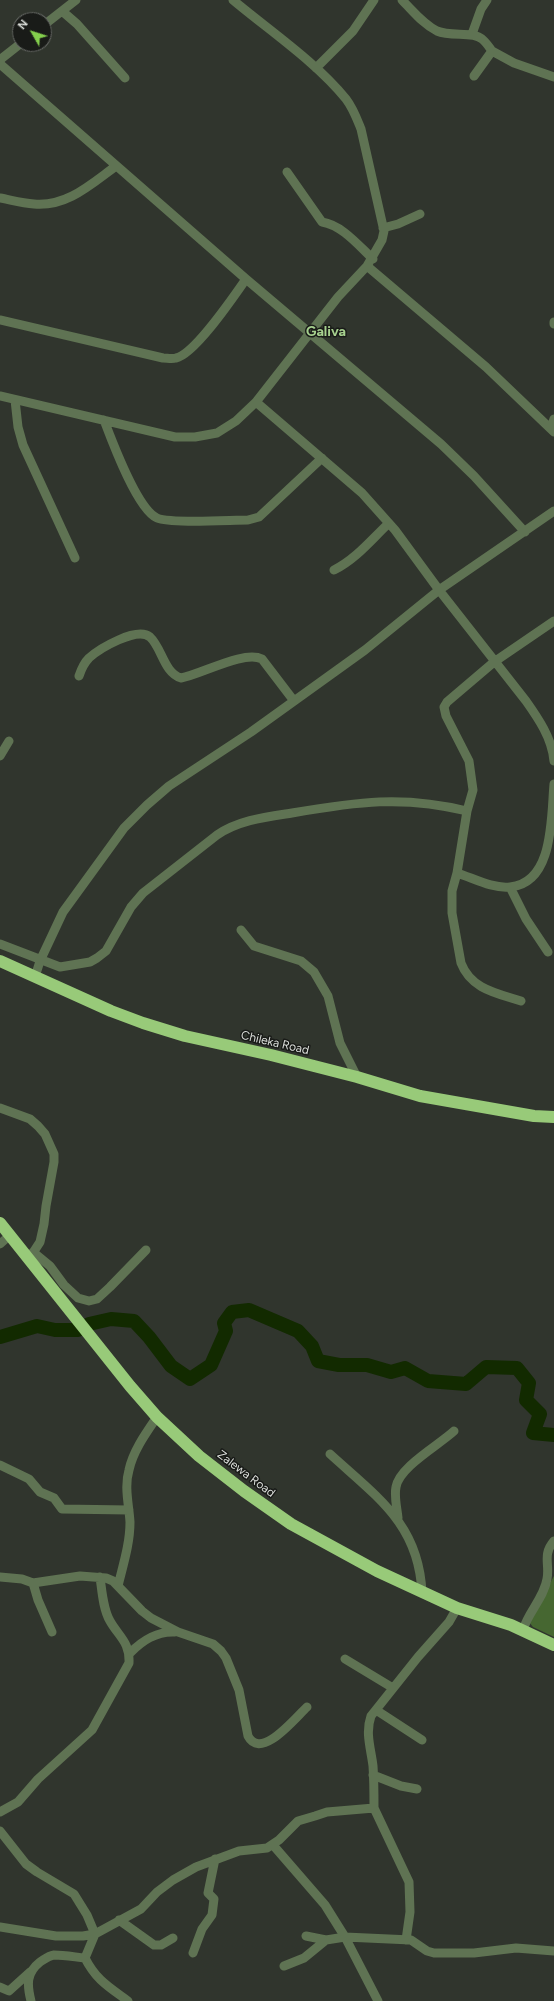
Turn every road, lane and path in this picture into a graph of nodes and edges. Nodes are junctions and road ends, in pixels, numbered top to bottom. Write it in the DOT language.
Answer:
graph roads {
  1 [pos="76,0"];
  2 [pos="233,0"];
  3 [pos="374,0"];
  4 [pos="402,0"];
  5 [pos="487,0"];
  6 [pos="62,10"];
  7 [pos="52,18"];
  8 [pos="472,34"];
  9 [pos="12,51"];
  10 [pos="492,51"];
  11 [pos="0,64"];
  12 [pos="316,68"];
  13 [pos="474,76"];
  14 [pos="554,77"];
  15 [pos="125,78"];
  16 [pos="116,166"];
  17 [pos="287,172"];
  18 [pos="0,198"];
  19 [pos="420,214"];
  20 [pos="383,228"];
  21 [pos="370,263"];
  22 [pos="246,279"];
  23 [pos="0,320"];
  24 [pos="310,332"];
  25 [pos="0,396"];
  26 [pos="15,400"];
  27 [pos="256,402"];
  28 [pos="554,419"];
  29 [pos="104,420"];
  30 [pos="552,430"];
  31 [pos="322,458"];
  32 [pos="554,511"];
  33 [pos="389,523"];
  34 [pos="525,532"];
  35 [pos="75,558"];
  36 [pos="334,570"];
  37 [pos="438,590"];
  38 [pos="554,621"];
  39 [pos="494,662"];
  40 [pos="78,676"];
  41 [pos="294,701"];
  42 [pos="9,740"];
  43 [pos="0,756"];
  44 [pos="554,760"];
  45 [pos="554,784"];
  46 [pos="467,811"];
  47 [pos="552,831"];
  48 [pos="457,873"];
  49 [pos="510,887"];
  50 [pos="241,930"];
  51 [pos="0,944"];
  52 [pos="548,952"];
  53 [pos="0,961"];
  54 [pos="40,961"];
  55 [pos="0,968"];
  56 [pos="35,976"];
  57 [pos="521,1001"];
  58 [pos="357,1077"];
  59 [pos="0,1108"];
  60 [pos="554,1117"];
  61 [pos="554,1124"];
  62 [pos="0,1223"];
  63 [pos="10,1236"];
  64 [pos="0,1244"];
  65 [pos="146,1250"];
  66 [pos="31,1256"];
  67 [pos="157,1416"];
  68 [pos="454,1432"];
  69 [pos="330,1454"];
  70 [pos="0,1465"];
  71 [pos="128,1510"];
  72 [pos="398,1518"];
  73 [pos="554,1541"];
  74 [pos="0,1577"];
  75 [pos="100,1577"];
  76 [pos="33,1583"];
  77 [pos="118,1586"];
  78 [pos="422,1593"];
  79 [pos="457,1608"];
  80 [pos="523,1630"];
  81 [pos="52,1632"];
  82 [pos="178,1632"];
  83 [pos="554,1645"];
  84 [pos="130,1653"];
  85 [pos="345,1660"];
  86 [pos="392,1688"];
  87 [pos="308,1707"];
  88 [pos="376,1710"];
  89 [pos="422,1740"];
  90 [pos="373,1775"];
  91 [pos="417,1789"];
  92 [pos="374,1808"];
  93 [pos="0,1812"];
  94 [pos="0,1831"];
  95 [pos="273,1845"];
  96 [pos="215,1859"];
  97 [pos="119,1920"];
  98 [pos="0,1927"];
  99 [pos="95,1934"];
  100 [pos="306,1936"];
  101 [pos="345,1937"];
  102 [pos="173,1938"];
  103 [pos="326,1940"];
  104 [pos="406,1940"];
  105 [pos="554,1951"];
  106 [pos="193,1953"];
  107 [pos="85,1958"];
  108 [pos="284,1966"];
  109 [pos="30,1972"];
  110 [pos="0,1987"];
  111 [pos="31,2001"];
  112 [pos="128,2001"];
  113 [pos="378,2001"];
  1 -- 6 [label="street"];
  2 -- 12 [label="street"];
  3 -- 12 [label="street"];
  4 -- 8 [label="street"];
  5 -- 8 [label="street"];
  6 -- 7 [label="street"];
  6 -- 15 [label="street"];
  8 -- 10 [label="street"];
  9 -- 11 [label="street"];
  10 -- 13 [label="street"];
  10 -- 14 [label="street"];
  11 -- 16 [label="street"];
  12 -- 20 [label="street"];
  16 -- 18 [label="street"];
  16 -- 22 [label="street"];
  17 -- 21 [label="street"];
  19 -- 20 [label="street"];
  20 -- 21 [label="street"];
  21 -- 24 [label="street"];
  21 -- 30 [label="street"];
  22 -- 23 [label="street"];
  22 -- 24 [label="street"];
  24 -- 27 [label="street"];
  24 -- 34 [label="street"];
  25 -- 26 [label="street"];
  26 -- 29 [label="street"];
  26 -- 35 [label="street"];
  27 -- 29 [label="street"];
  27 -- 31 [label="street"];
  28 -- 30 [label="street"];
  29 -- 31 [label="street"];
  31 -- 33 [label="street"];
  32 -- 34 [label="street"];
  33 -- 36 [label="street"];
  33 -- 37 [label="street"];
  34 -- 37 [label="street"];
  37 -- 39 [label="street"];
  37 -- 41 [label="street"];
  38 -- 39 [label="street"];
  39 -- 44 [label="street"];
  39 -- 46 [label="street"];
  40 -- 41 [label="street"];
  41 -- 54 [label="street"];
  42 -- 43 [label="street"];
  45 -- 47 [label="street"];
  46 -- 48 [label="street"];
  46 -- 54 [label="street"];
  47 -- 49 [label="street"];
  48 -- 49 [label="street"];
  48 -- 57 [label="street"];
  49 -- 52 [label="street"];
  50 -- 58 [label="street"];
  51 -- 54 [label="street"];
  53 -- 56 [label="highway, Chileka Road"];
  54 -- 56 [label="street"];
  55 -- 61 [label="highway"];
  56 -- 58 [label="highway, Chileka Road"];
  58 -- 60 [label="highway, Chileka Road"];
  59 -- 66 [label="street"];
  62 -- 63 [label="highway, Zalewa Road"];
  63 -- 64 [label="street"];
  63 -- 66 [label="highway, Zalewa Road"];
  65 -- 66 [label="street"];
  66 -- 67 [label="highway, Zalewa Road"];
  67 -- 71 [label="street"];
  67 -- 78 [label="highway, Zalewa Road"];
  68 -- 72 [label="street"];
  69 -- 72 [label="street"];
  70 -- 71 [label="street"];
  71 -- 77 [label="street"];
  72 -- 78 [label="street"];
  73 -- 80 [label="street"];
  74 -- 76 [label="street"];
  75 -- 76 [label="street"];
  75 -- 77 [label="street"];
  75 -- 84 [label="street"];
  76 -- 81 [label="street"];
  77 -- 82 [label="street"];
  78 -- 79 [label="highway, Zalewa Road"];
  79 -- 80 [label="highway, Zalewa Road"];
  79 -- 86 [label="street"];
  80 -- 83 [label="highway, Zalewa Road"];
  82 -- 84 [label="street"];
  82 -- 87 [label="street"];
  84 -- 93 [label="street"];
  85 -- 86 [label="street"];
  86 -- 88 [label="street"];
  88 -- 89 [label="street"];
  88 -- 90 [label="street"];
  90 -- 91 [label="street"];
  90 -- 92 [label="street"];
  92 -- 95 [label="street"];
  92 -- 104 [label="street"];
  94 -- 99 [label="street"];
  95 -- 96 [label="street"];
  95 -- 101 [label="street"];
  96 -- 97 [label="street"];
  96 -- 106 [label="street"];
  97 -- 99 [label="street"];
  97 -- 102 [label="street"];
  98 -- 99 [label="street"];
  99 -- 107 [label="street"];
  100 -- 103 [label="street"];
  101 -- 103 [label="street"];
  101 -- 104 [label="street"];
  101 -- 113 [label="street"];
  103 -- 108 [label="street"];
  104 -- 105 [label="street"];
  107 -- 109 [label="street"];
  107 -- 112 [label="street"];
  109 -- 110 [label="street"];
  109 -- 111 [label="street"];
}
